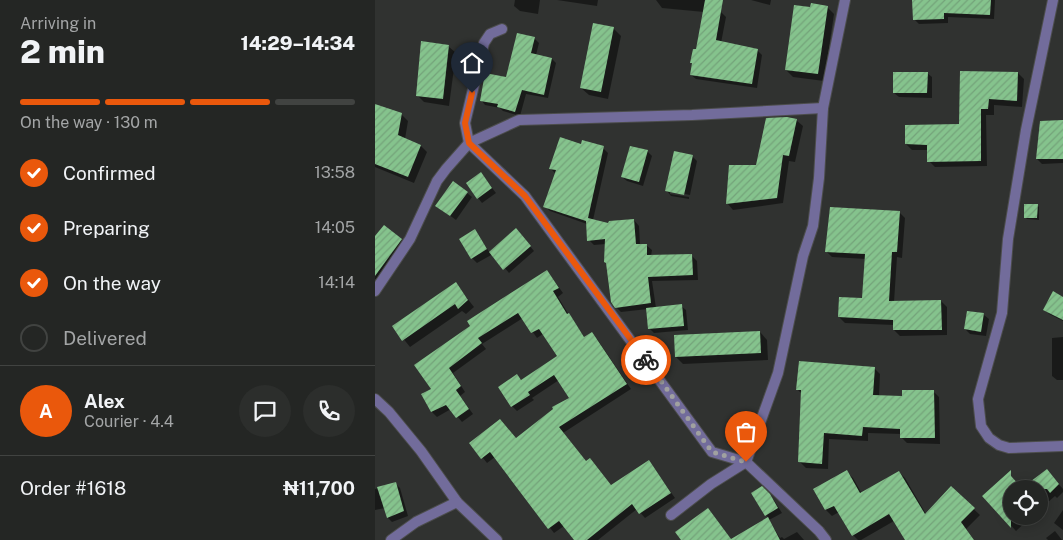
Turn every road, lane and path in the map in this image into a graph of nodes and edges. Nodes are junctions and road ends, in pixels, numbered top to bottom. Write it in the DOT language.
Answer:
graph roads {
  1 [pos="845,0"];
  2 [pos="1053,0"];
  3 [pos="502,29"];
  4 [pos="823,108"];
  5 [pos="469,143"];
  6 [pos="375,291"];
  7 [pos="375,399"];
  8 [pos="1063,446"];
  9 [pos="746,462"];
  10 [pos="457,502"];
  11 [pos="671,515"];
  12 [pos="391,540"];
  13 [pos="497,540"];
  14 [pos="826,540"];
  1 -- 4 [label="street"];
  2 -- 8 [label="street"];
  3 -- 5 [label="street"];
  4 -- 5 [label="street"];
  4 -- 9 [label="street"];
  5 -- 6 [label="street"];
  5 -- 9 [label="street"];
  7 -- 10 [label="street"];
  9 -- 11 [label="street"];
  9 -- 14 [label="street"];
  10 -- 12 [label="street"];
  10 -- 13 [label="street"];
}
